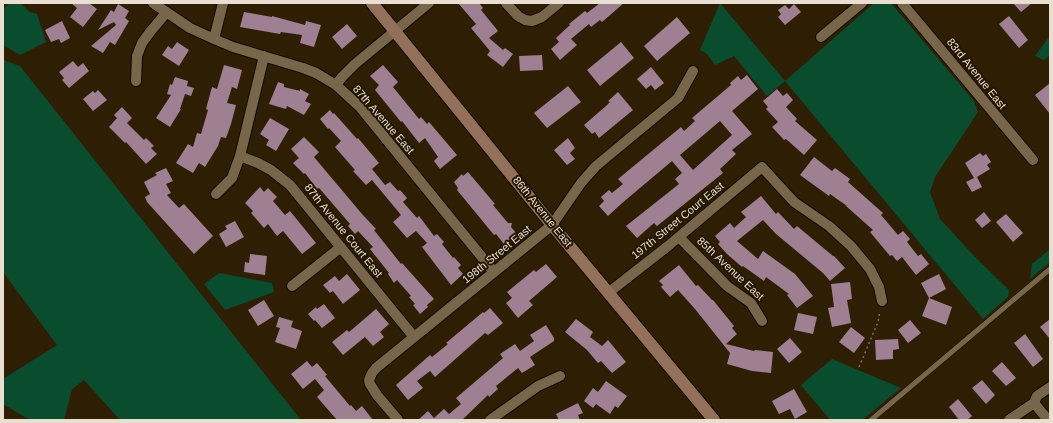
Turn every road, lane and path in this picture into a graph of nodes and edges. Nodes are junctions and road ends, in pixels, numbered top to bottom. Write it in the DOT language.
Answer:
graph roads {
  1 [pos="153,3"];
  2 [pos="223,3"];
  3 [pos="372,3"];
  4 [pos="429,3"];
  5 [pos="506,3"];
  6 [pos="559,3"];
  7 [pos="862,3"];
  8 [pos="902,3"];
  9 [pos="166,13"];
  10 [pos="395,31"];
  11 [pos="821,37"];
  12 [pos="214,39"];
  13 [pos="264,56"];
  14 [pos="693,71"];
  15 [pos="136,81"];
  16 [pos="336,85"];
  17 [pos="240,156"];
  18 [pos="1033,160"];
  19 [pos="216,194"];
  20 [pos="552,225"];
  21 [pos="679,237"];
  22 [pos="341,247"];
  23 [pos="1050,270"];
  24 [pos="494,272"];
  25 [pos="292,286"];
  26 [pos="608,293"];
  27 [pos="882,301"];
  28 [pos="762,321"];
  29 [pos="414,338"];
  30 [pos="859,367"];
  31 [pos="560,376"];
  32 [pos="1050,386"];
  33 [pos="1034,403"];
  34 [pos="398,420"];
  35 [pos="490,420"];
  36 [pos="714,420"];
  37 [pos="871,420"];
  38 [pos="1009,420"];
  39 [pos="1048,420"];
  1 -- 9 [label="street, 87th Avenue East"];
  2 -- 12 [label="street"];
  3 -- 10 [label="street, 86th Avenue East"];
  4 -- 10 [label="street"];
  5 -- 6 [label="street"];
  7 -- 11 [label="street"];
  8 -- 18 [label="street, 83rd Avenue East"];
  9 -- 12 [label="street, 87th Avenue East"];
  9 -- 15 [label="street"];
  10 -- 16 [label="street"];
  10 -- 20 [label="street, 86th Avenue East"];
  12 -- 13 [label="street, 87th Avenue East"];
  13 -- 16 [label="street, 87th Avenue East"];
  13 -- 17 [label="street"];
  14 -- 20 [label="street, 198th Street East"];
  16 -- 24 [label="street, 87th Avenue East"];
  17 -- 19 [label="street"];
  17 -- 22 [label="street, 87th Avenue Court East"];
  20 -- 24 [label="street, 198th Street East"];
  20 -- 26 [label="street, 86th Avenue East"];
  21 -- 26 [label="street, 197th Street Court East"];
  21 -- 27 [label="street, 197th Street Court East"];
  21 -- 28 [label="street, 85th Avenue East"];
  22 -- 25 [label="street"];
  22 -- 29 [label="street, 87th Avenue Court East"];
  23 -- 37 [label="lane"];
  24 -- 29 [label="street, 198th Street East"];
  26 -- 36 [label="street, 86th Avenue East"];
  27 -- 30 [label="path"];
  29 -- 34 [label="street, 198th Street East"];
  31 -- 35 [label="street"];
  32 -- 33 [label="street"];
  33 -- 38 [label="street"];
  33 -- 39 [label="street"];
}
